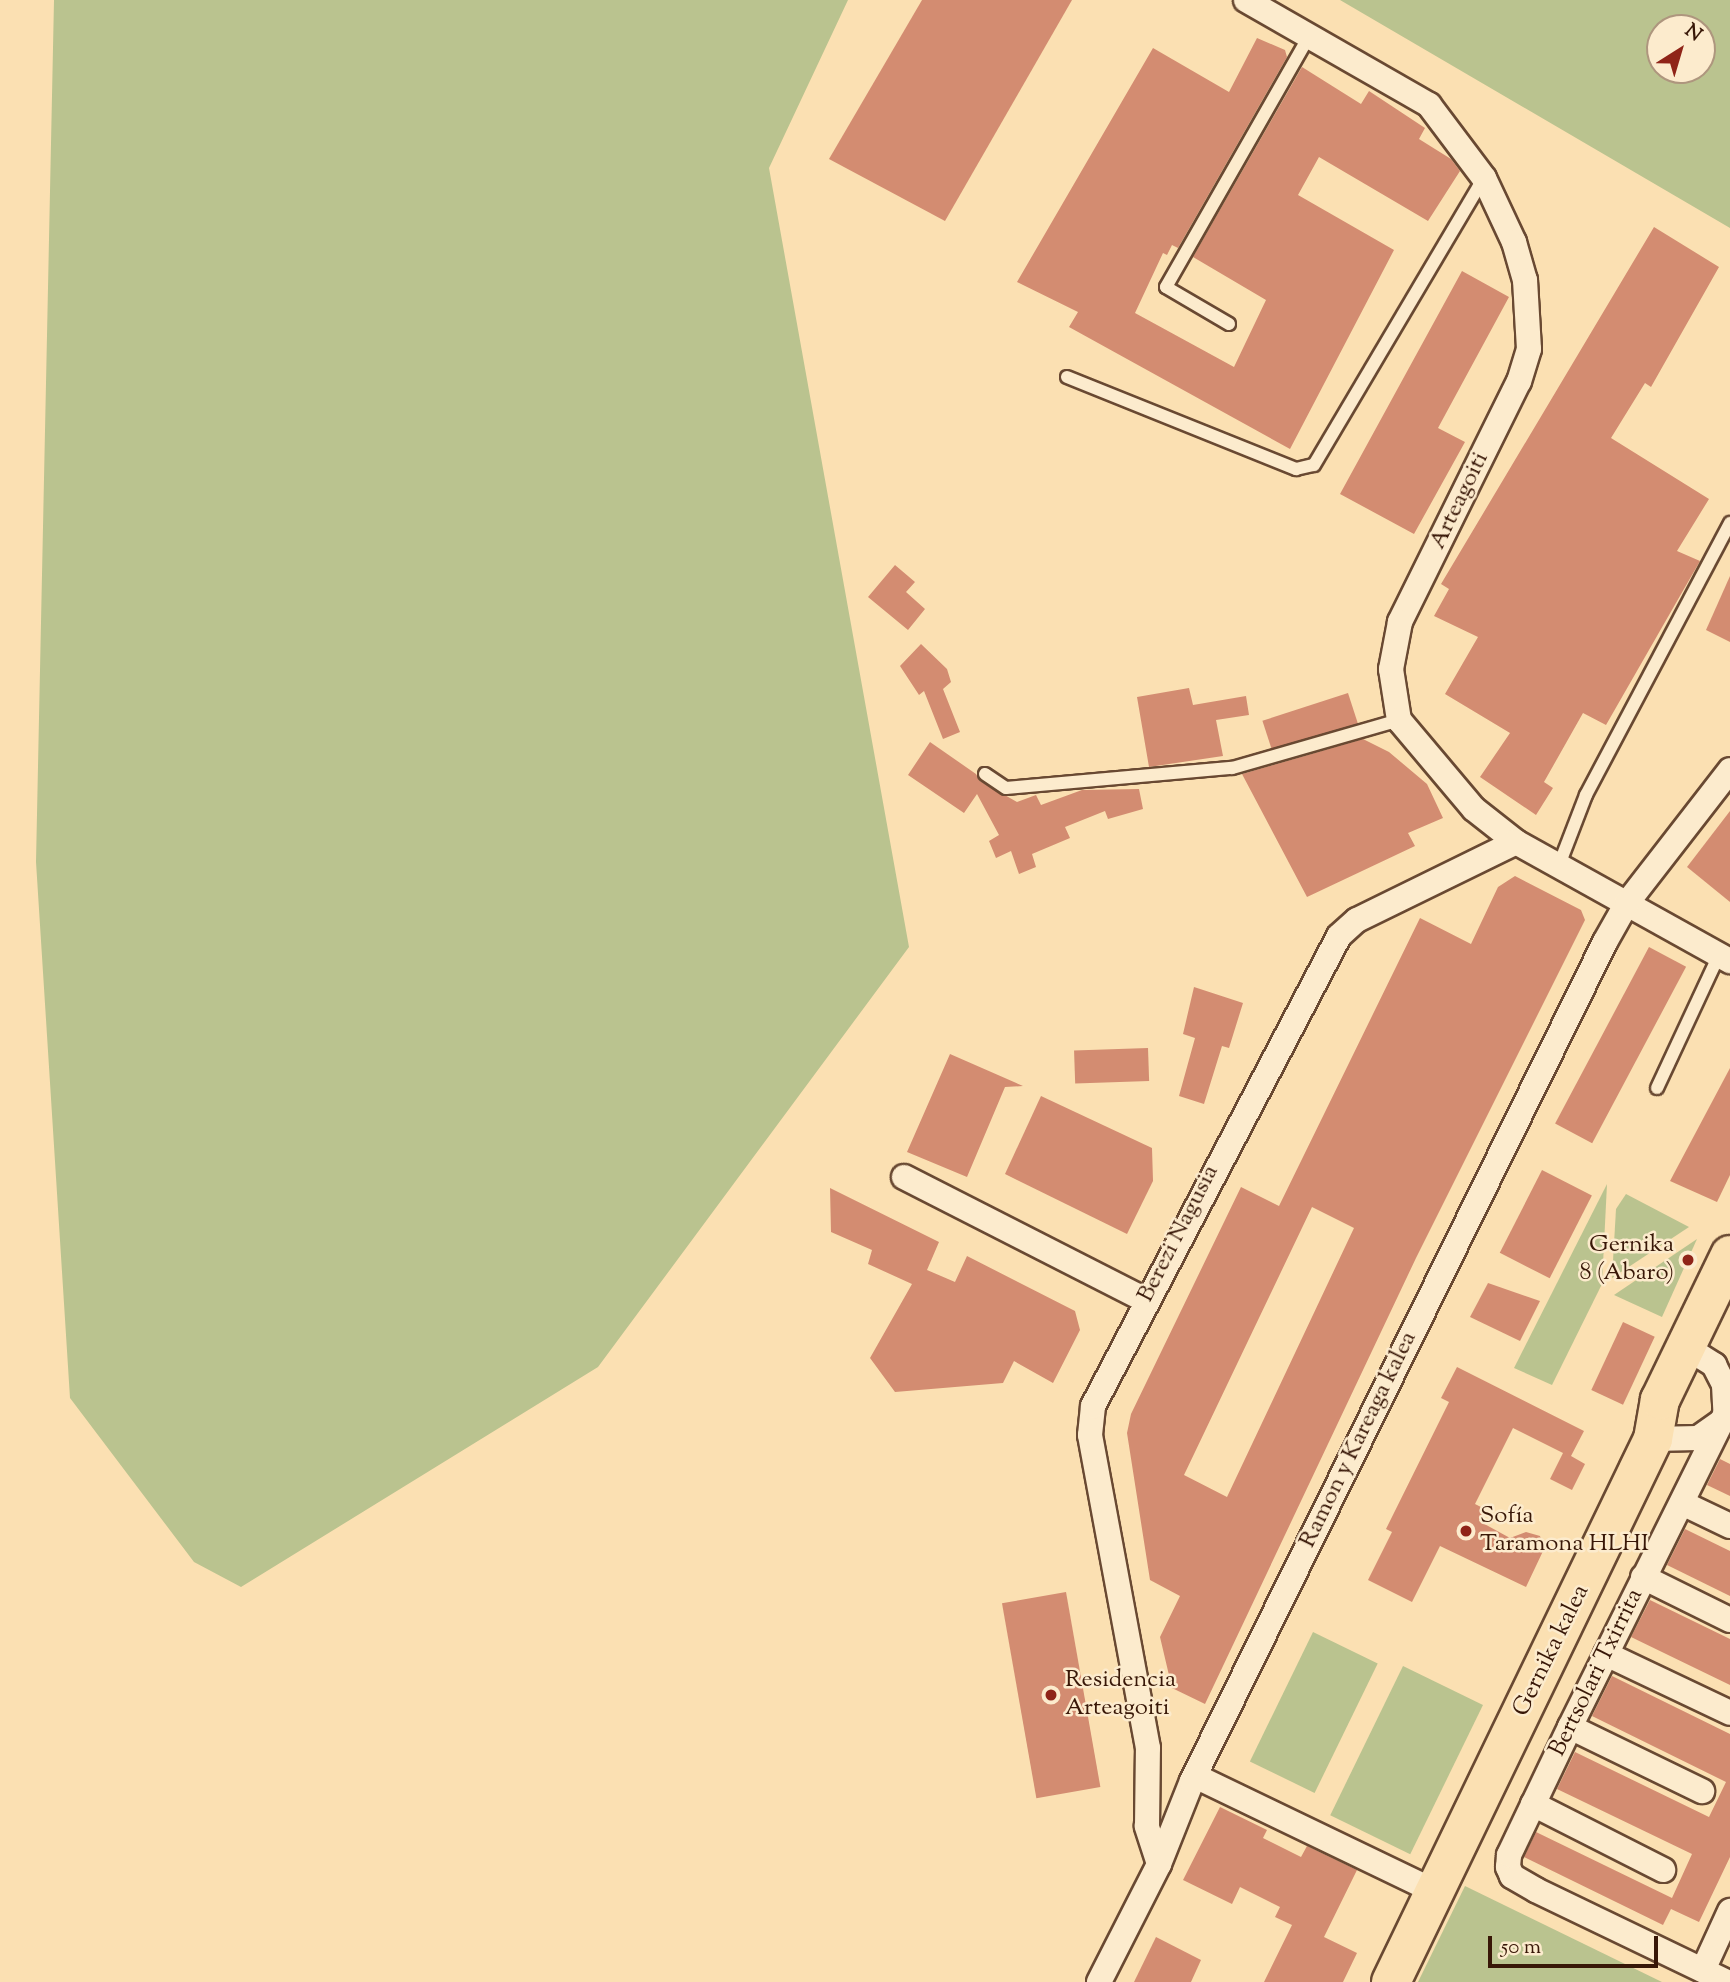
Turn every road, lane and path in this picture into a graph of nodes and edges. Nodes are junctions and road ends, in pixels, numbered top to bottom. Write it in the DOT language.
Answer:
graph roads {
  1 [pos="1246,0"];
  2 [pos="1309,36"];
  3 [pos="1485,178"];
  4 [pos="1229,324"];
  5 [pos="1067,377"];
  6 [pos="1730,523"];
  7 [pos="1398,720"];
  8 [pos="1730,770"];
  9 [pos="985,774"];
  10 [pos="1516,842"];
  11 [pos="1559,865"];
  12 [pos="1627,903"];
  13 [pos="1725,958"];
  14 [pos="1657,1088"];
  15 [pos="904,1177"];
  16 [pos="1730,1255"];
  17 [pos="1145,1300"];
  18 [pos="1684,1346"];
  19 [pos="1729,1415"];
  20 [pos="1653,1439"];
  21 [pos="1682,1503"];
  22 [pos="1730,1526"];
  23 [pos="1643,1577"];
  24 [pos="1730,1620"];
  25 [pos="1606,1654"];
  26 [pos="1730,1713"];
  27 [pos="1570,1727"];
  28 [pos="1148,1748"];
  29 [pos="1195,1776"];
  30 [pos="1702,1791"];
  31 [pos="1150,1794"];
  32 [pos="1533,1804"];
  33 [pos="1177,1814"];
  34 [pos="1159,1864"];
  35 [pos="1663,1870"];
  36 [pos="1436,1892"];
  37 [pos="1730,1911"];
  38 [pos="1703,1970"];
  39 [pos="1099,1982"];
  40 [pos="1391,1982"];
  41 [pos="1727,1982"];
  1 -- 2 [label="street, Arteagoiti"];
  2 -- 3 [label="street, Arteagoiti"];
  2 -- 4 [label="lane"];
  3 -- 5 [label="lane"];
  3 -- 7 [label="street, Arteagoiti"];
  6 -- 11 [label="lane"];
  7 -- 9 [label="lane"];
  7 -- 10 [label="street"];
  8 -- 12 [label="street, Ramon y Kareaga kalea"];
  10 -- 11 [label="street"];
  10 -- 17 [label="street, Berezi Nagusia"];
  11 -- 12 [label="street"];
  12 -- 13 [label="street"];
  12 -- 29 [label="street, Ramon y Kareaga kalea"];
  13 -- 14 [label="lane"];
  15 -- 17 [label="street"];
  16 -- 18 [label="main road, Gernika kalea"];
  17 -- 28 [label="street, Berezi Nagusia"];
  18 -- 19 [label="street"];
  18 -- 20 [label="main road, Gernika kalea"];
  19 -- 20 [label="street"];
  19 -- 21 [label="street, Bertsolari Txirrita"];
  20 -- 36 [label="main road, Gernika kalea"];
  21 -- 22 [label="street"];
  21 -- 23 [label="street, Bertsolari Txirrita"];
  23 -- 24 [label="street"];
  23 -- 25 [label="street, Bertsolari Txirrita"];
  25 -- 26 [label="street"];
  25 -- 27 [label="street, Bertsolari Txirrita"];
  27 -- 30 [label="street"];
  27 -- 32 [label="street, Bertsolari Txirrita"];
  28 -- 29 [label="street"];
  28 -- 31 [label="street, Berezi Nagusia"];
  29 -- 33 [label="street, Ramon y Kareaga kalea"];
  29 -- 36 [label="street"];
  31 -- 33 [label="street"];
  31 -- 34 [label="street, Berezi Nagusia"];
  32 -- 35 [label="street"];
  32 -- 38 [label="street, Bertsolari Txirrita"];
  33 -- 34 [label="street, Ramon y Kareaga kalea"];
  34 -- 39 [label="street, Ramon y Kareaga kalea"];
  36 -- 40 [label="main road, Gernika kalea"];
  37 -- 38 [label="street"];
  38 -- 41 [label="street"];
}
